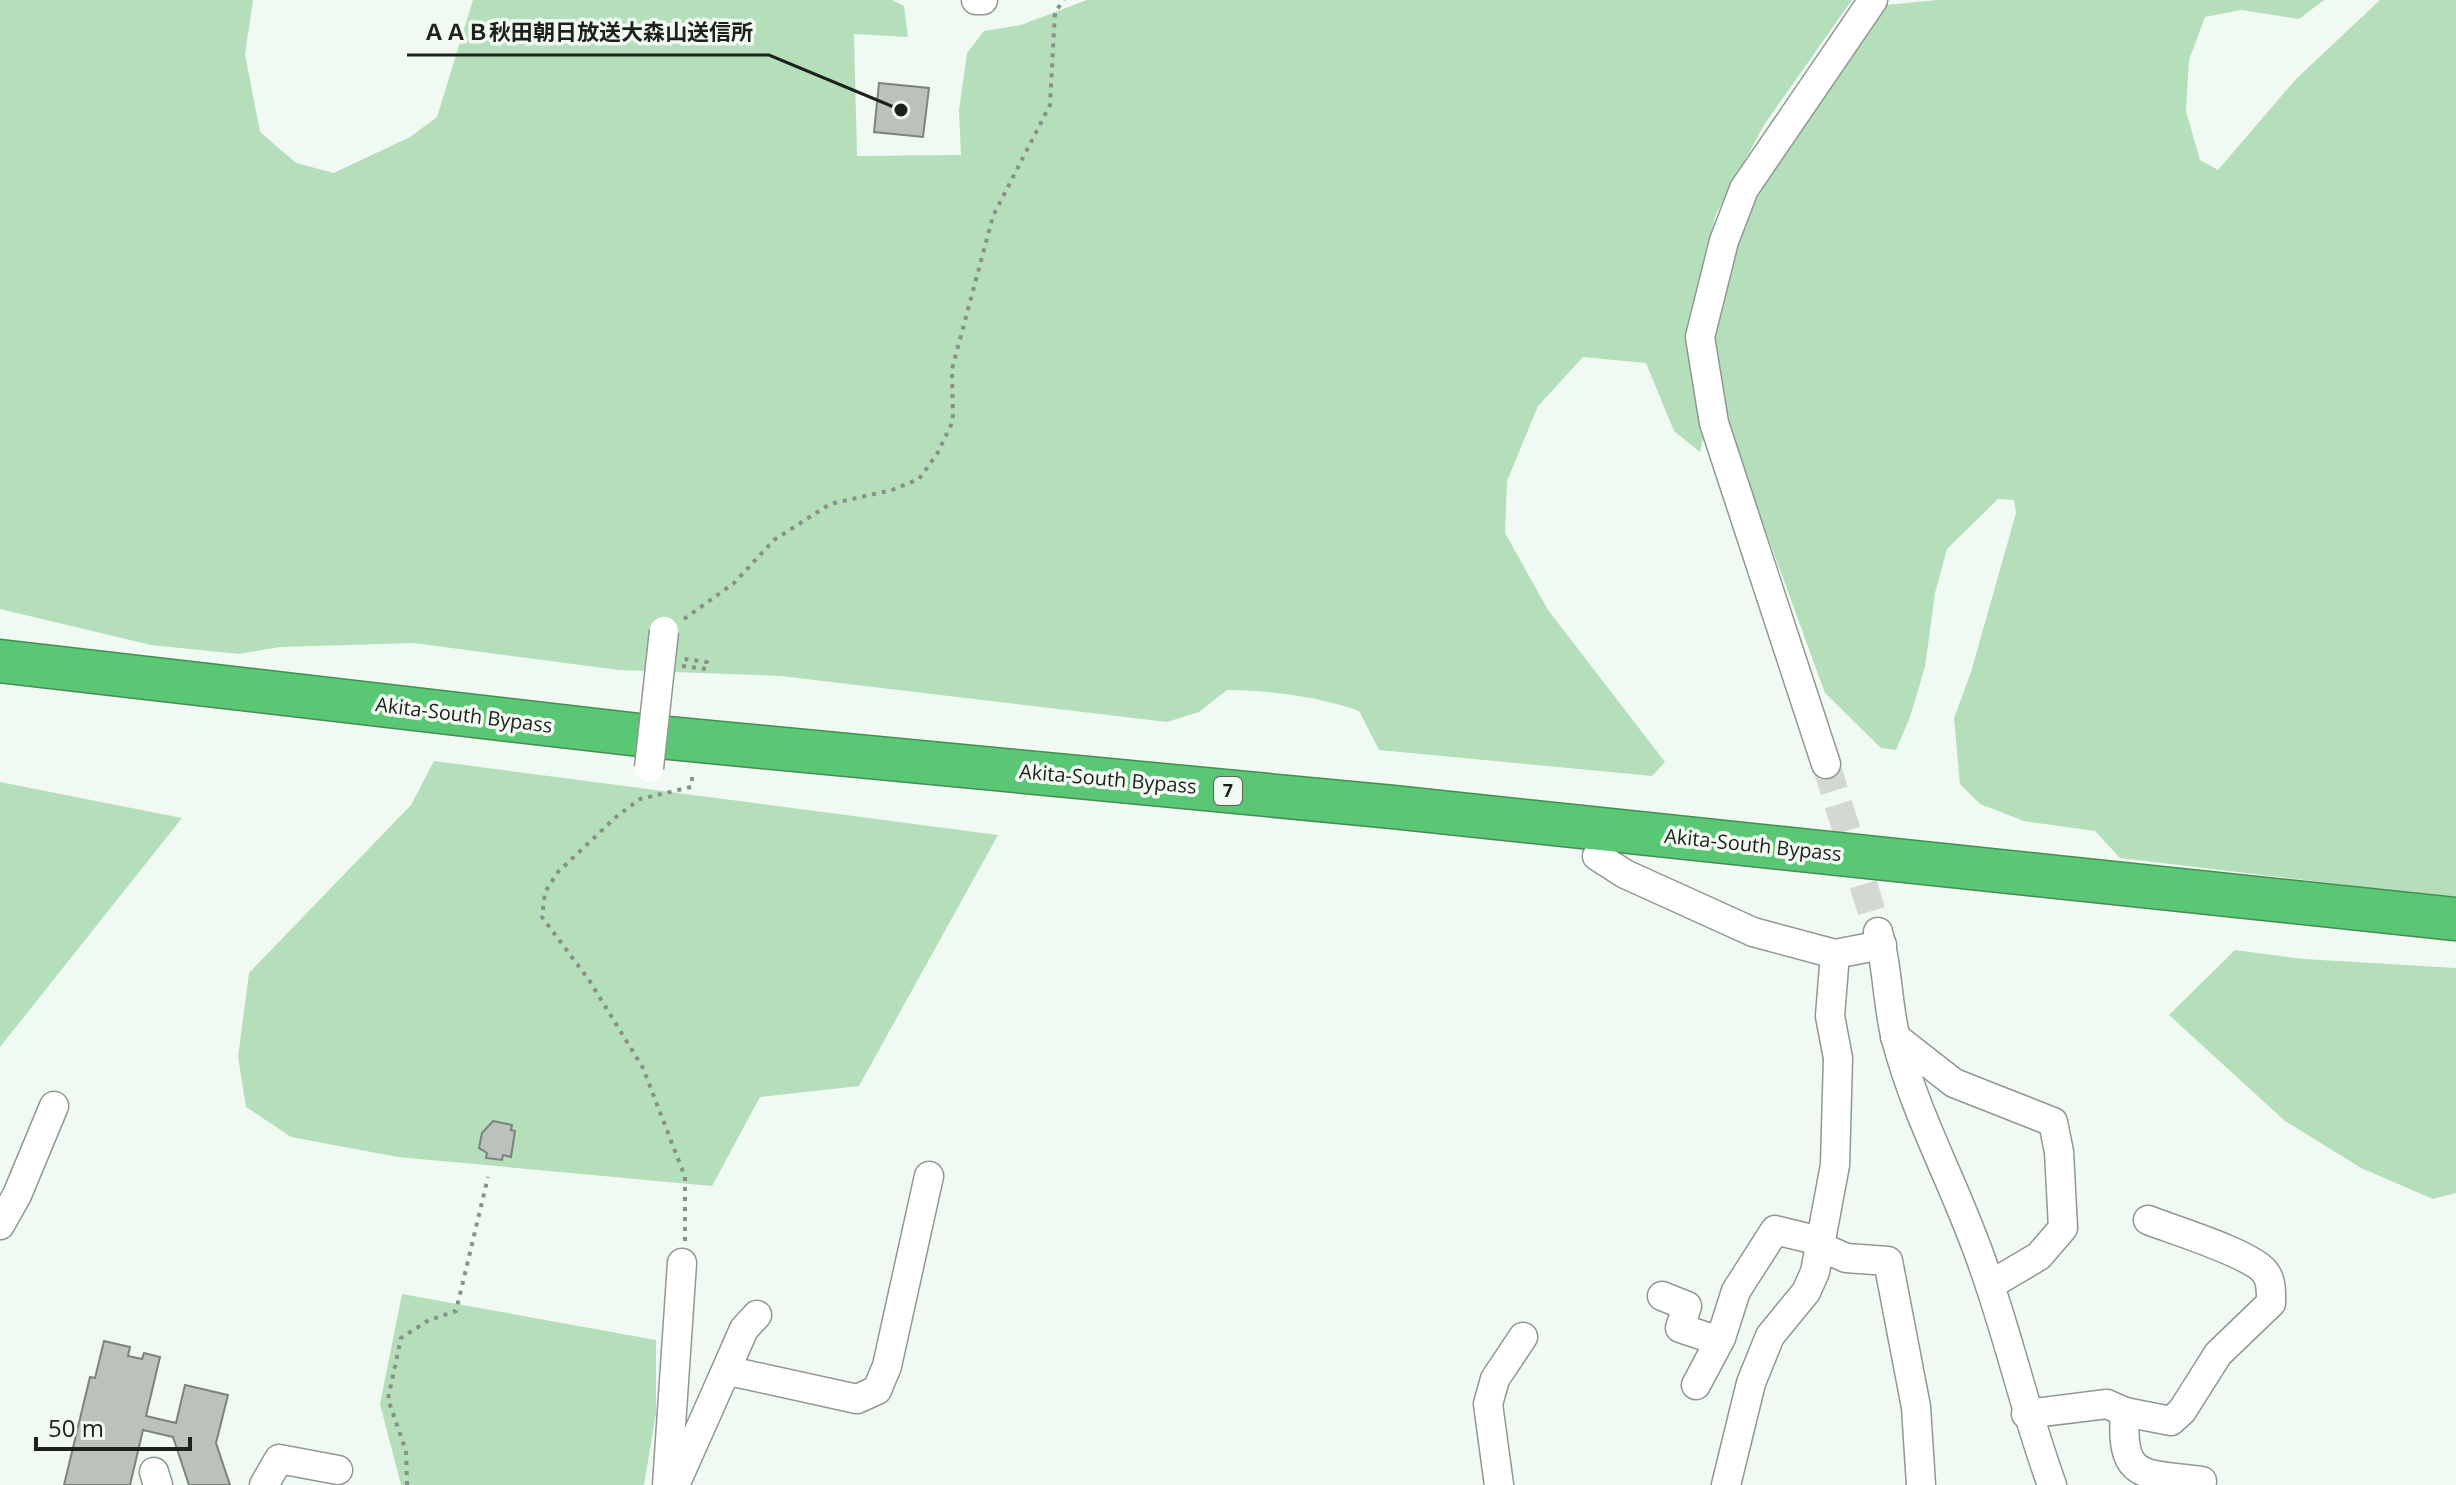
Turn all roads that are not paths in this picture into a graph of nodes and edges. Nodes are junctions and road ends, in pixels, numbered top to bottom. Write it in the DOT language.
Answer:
graph roads {
  1 [pos="976,0"];
  2 [pos="983,0"];
  3 [pos="1873,0"];
  4 [pos="666,651"];
  5 [pos="0,661"];
  6 [pos="1826,764"];
  7 [pos="649,768"];
  8 [pos="1597,856"];
  9 [pos="2456,919"];
  10 [pos="1835,954"];
  11 [pos="1895,1037"];
  12 [pos="54,1106"];
  13 [pos="929,1176"];
  14 [pos="2148,1220"];
  15 [pos="0,1225"];
  16 [pos="1820,1244"];
  17 [pos="682,1263"];
  18 [pos="1990,1285"];
  19 [pos="1662,1296"];
  20 [pos="757,1315"];
  21 [pos="1523,1337"];
  22 [pos="1719,1341"];
  23 [pos="723,1377"];
  24 [pos="1696,1385"];
  25 [pos="2125,1412"];
  26 [pos="2026,1414"];
  27 [pos="338,1470"];
  28 [pos="2202,1481"];
  29 [pos="264,1485"];
  30 [pos="667,1485"];
  31 [pos="675,1485"];
  32 [pos="1499,1485"];
  33 [pos="1726,1485"];
  34 [pos="1921,1485"];
  35 [pos="2052,1485"];
  1 -- 2 [label="street"];
  3 -- 6 [label="street"];
  4 -- 7 [label="street, bridge"];
  5 -- 9 [label="highway, Akita-South Bypass / 7"];
  8 -- 10 [label="street"];
  10 -- 11 [label="street"];
  10 -- 16 [label="street"];
  11 -- 18 [label="street"];
  11 -- 18 [label="street"];
  12 -- 15 [label="street"];
  13 -- 23 [label="street"];
  14 -- 25 [label="street"];
  16 -- 22 [label="street"];
  16 -- 33 [label="street"];
  16 -- 34 [label="street"];
  17 -- 30 [label="street"];
  18 -- 26 [label="street"];
  19 -- 22 [label="street"];
  20 -- 23 [label="street"];
  21 -- 32 [label="street"];
  22 -- 24 [label="street"];
  23 -- 31 [label="street"];
  25 -- 26 [label="street"];
  25 -- 28 [label="street"];
  26 -- 35 [label="street"];
  27 -- 29 [label="street"];
}
